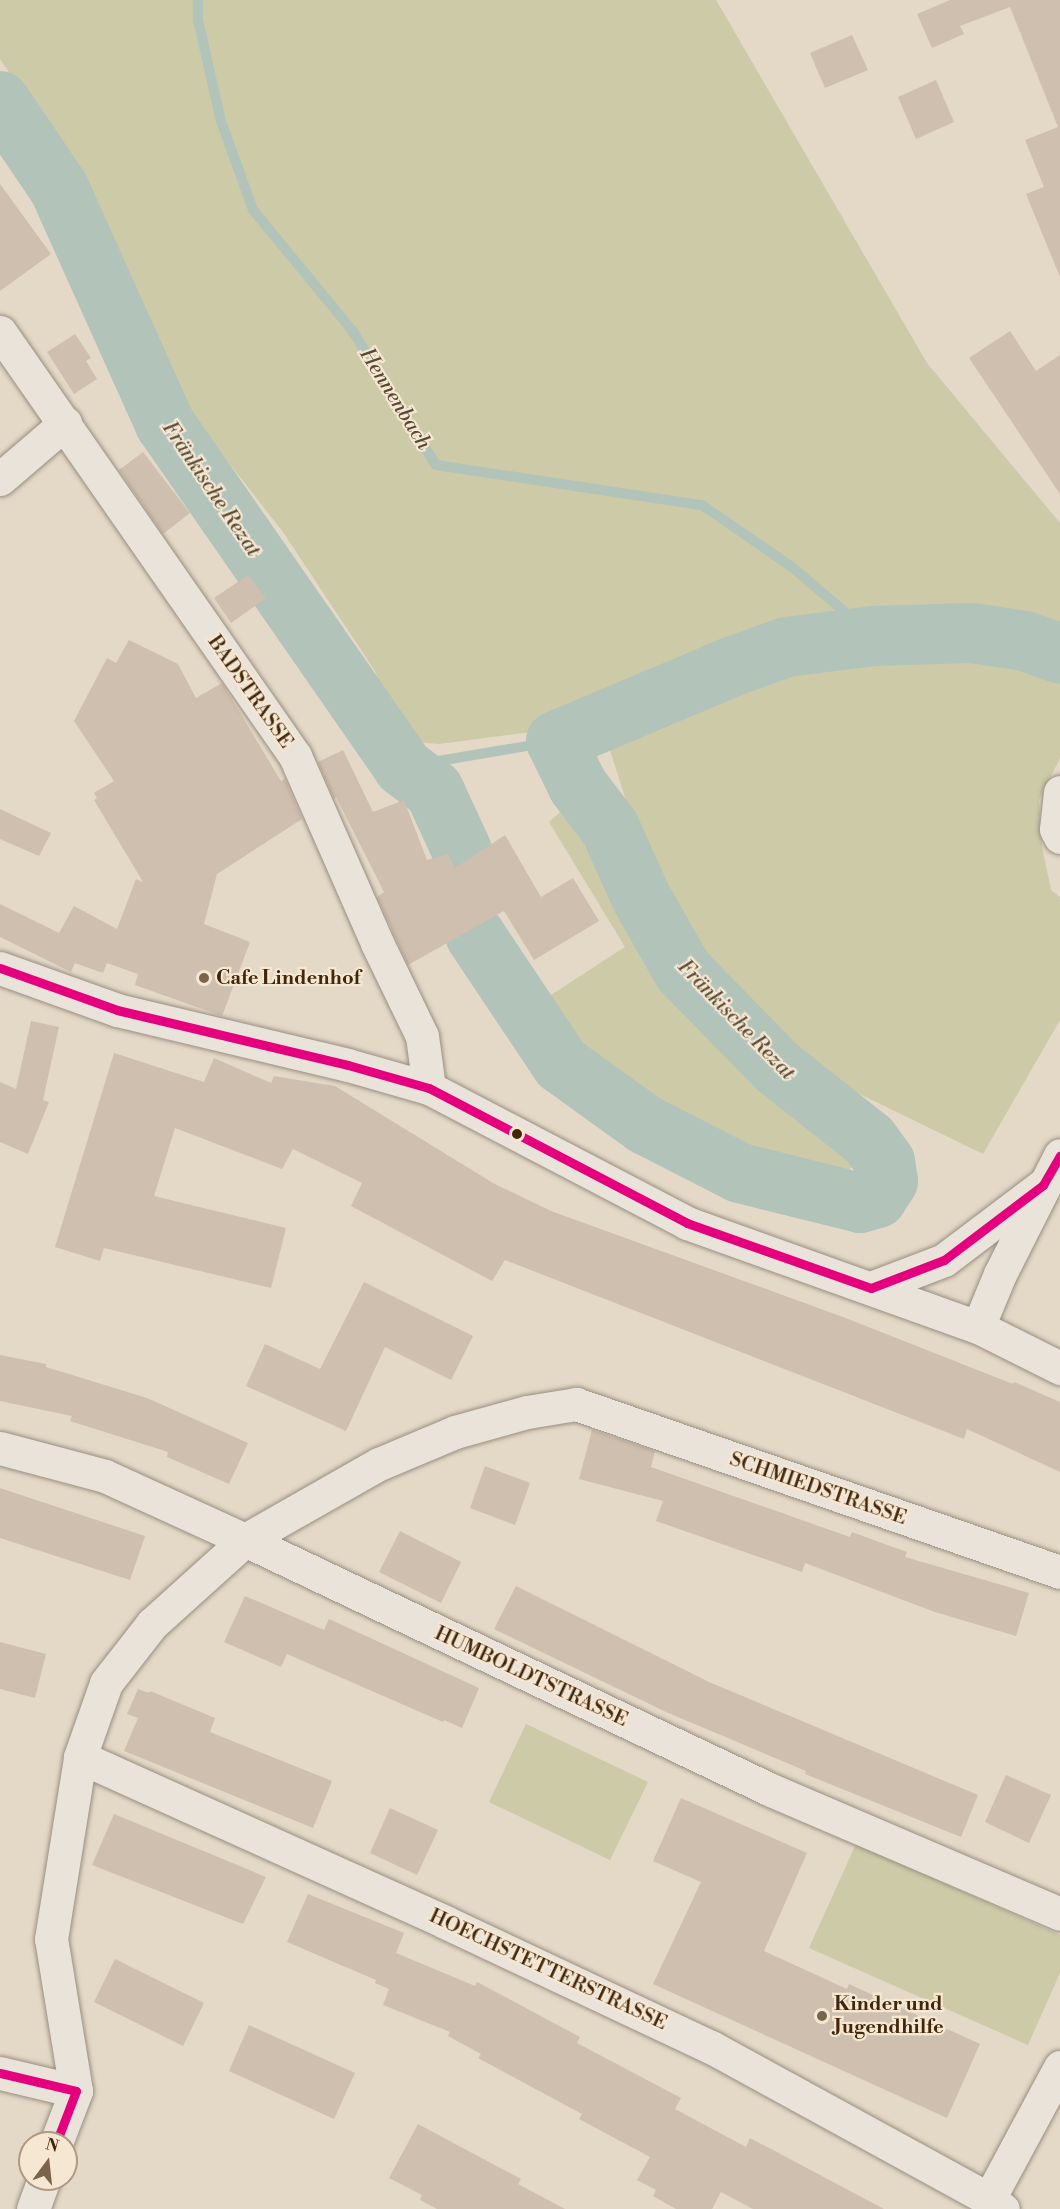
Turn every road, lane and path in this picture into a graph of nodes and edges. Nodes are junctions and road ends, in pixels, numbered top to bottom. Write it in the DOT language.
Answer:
graph roads {
  1 [pos="0,332"];
  2 [pos="65,423"];
  3 [pos="0,479"];
  4 [pos="1060,792"];
  5 [pos="1060,837"];
  6 [pos="0,968"];
  7 [pos="429,1088"];
  8 [pos="1060,1155"];
  9 [pos="1043,1185"];
  10 [pos="871,1288"];
  11 [pos="978,1326"];
  12 [pos="1060,1368"];
  13 [pos="0,1448"];
  14 [pos="245,1539"];
  15 [pos="1060,1572"];
  16 [pos="80,1757"];
  17 [pos="1060,1914"];
  18 [pos="1060,2067"];
  19 [pos="0,2073"];
  20 [pos="76,2091"];
  21 [pos="61,2131"];
  22 [pos="40,2191"];
  23 [pos="996,2204"];
  24 [pos="33,2209"];
  1 -- 2 [label="street, BADSTRASSE"];
  2 -- 3 [label="street"];
  2 -- 7 [label="street, BADSTRASSE"];
  4 -- 5 [label="street"];
  6 -- 7 [label="street"];
  7 -- 10 [label="street"];
  8 -- 9 [label="street"];
  9 -- 10 [label="street"];
  9 -- 11 [label="street"];
  10 -- 11 [label="street"];
  11 -- 12 [label="street"];
  13 -- 14 [label="street, HUMBOLDTSTRASSE"];
  14 -- 15 [label="street, SCHMIEDSTRASSE"];
  14 -- 16 [label="street"];
  14 -- 17 [label="street, HUMBOLDTSTRASSE"];
  16 -- 20 [label="street"];
  16 -- 23 [label="street, HOECHSTETTERSTRASSE"];
  18 -- 23 [label="street"];
  19 -- 20 [label="street"];
  20 -- 21 [label="street"];
  22 -- 24 [label="street"];
}
